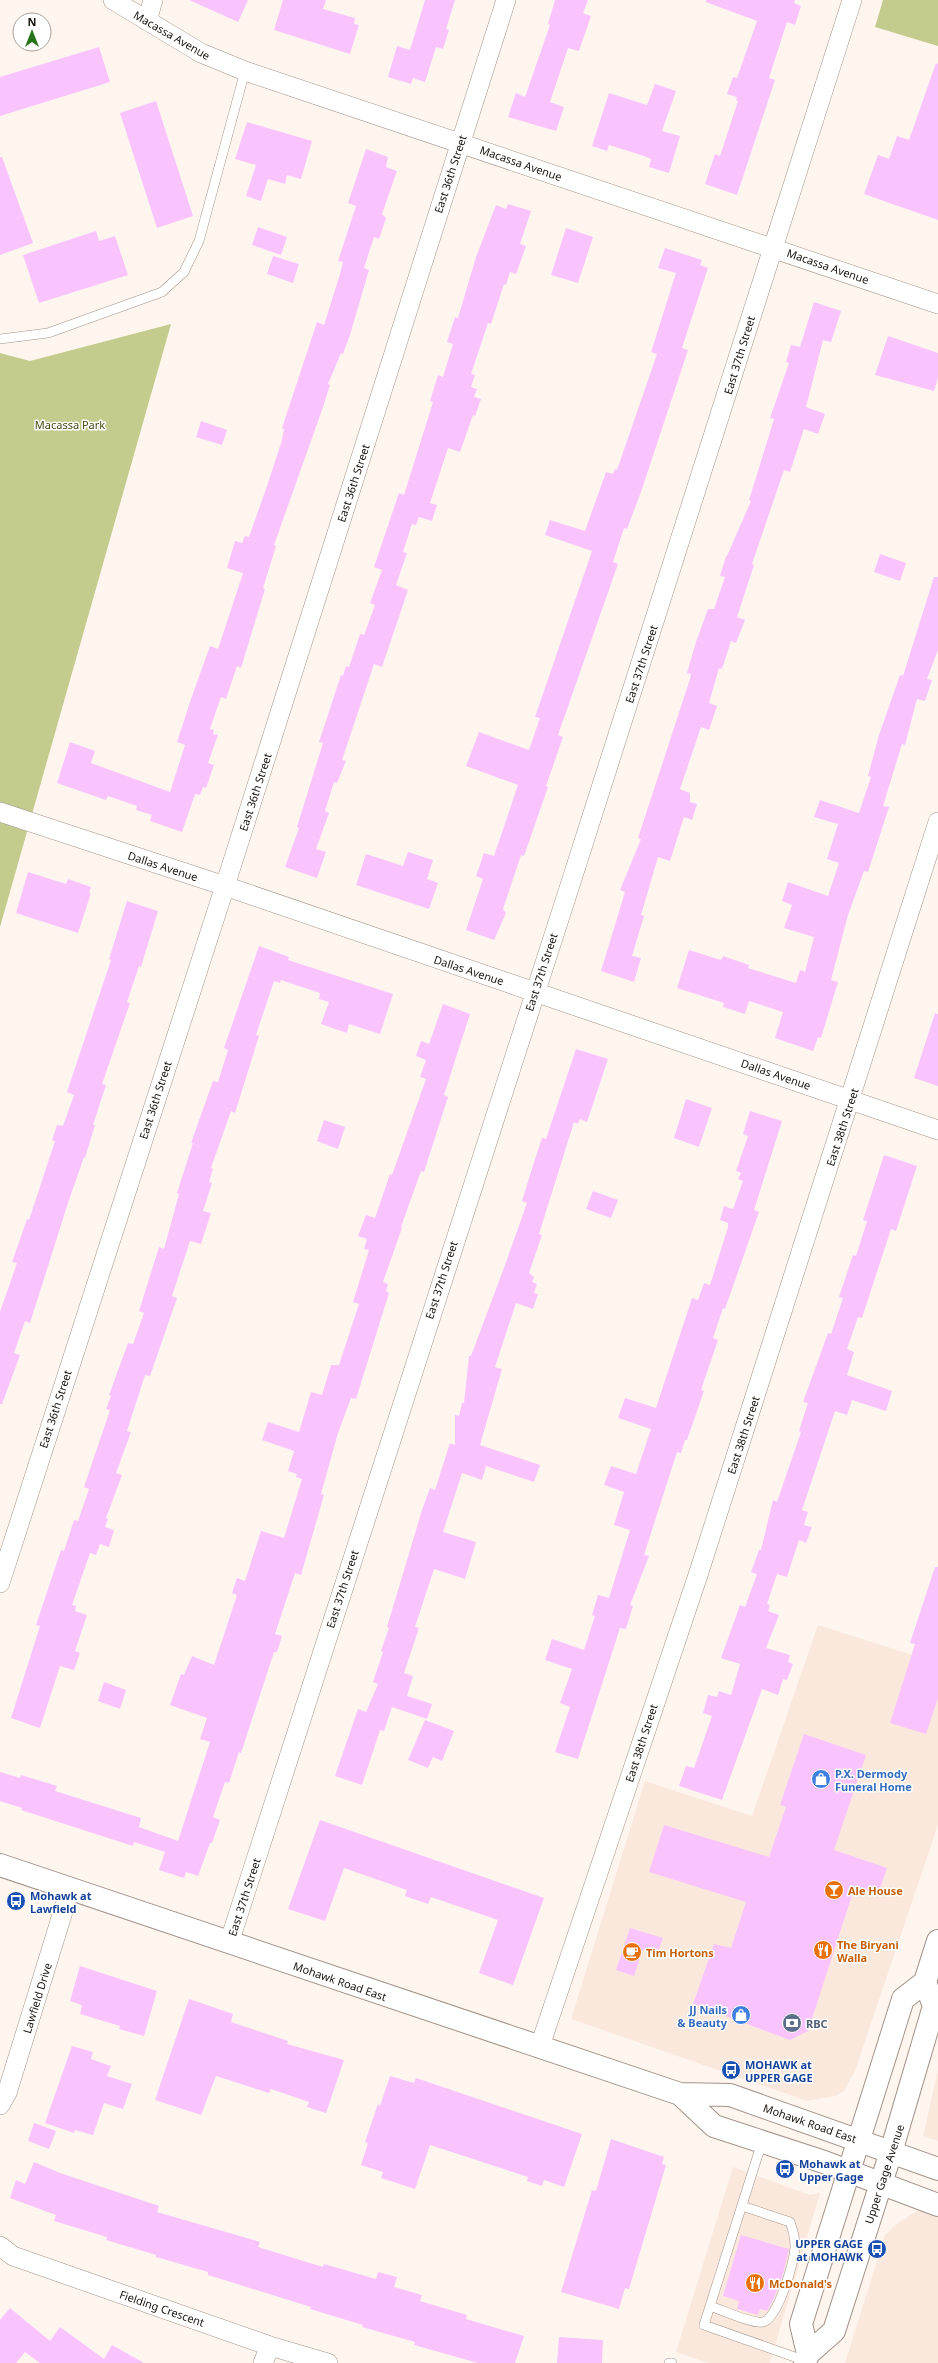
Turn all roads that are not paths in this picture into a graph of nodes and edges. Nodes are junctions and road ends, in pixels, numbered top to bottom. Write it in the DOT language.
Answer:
graph roads {
  1 [pos="113,0"];
  2 [pos="153,0"];
  3 [pos="506,0"];
  4 [pos="852,0"];
  5 [pos="147,21"];
  6 [pos="245,71"];
  7 [pos="460,142"];
  8 [pos="773,247"];
  9 [pos="938,304"];
  10 [pos="0,339"];
  11 [pos="0,812"];
  12 [pos="938,822"];
  13 [pos="225,886"];
  14 [pos="535,991"];
  15 [pos="850,1100"];
  16 [pos="938,1130"];
  17 [pos="0,1583"];
  18 [pos="0,1865"];
  19 [pos="70,1889"];
  20 [pos="938,1941"];
  21 [pos="229,1943"];
  22 [pos="932,1969"];
  23 [pos="540,2046"];
  24 [pos="680,2094"];
  25 [pos="0,2105"];
  26 [pos="858,2140"];
  27 [pos="762,2142"];
  28 [pos="891,2152"];
  29 [pos="938,2169"];
  30 [pos="848,2171"];
  31 [pos="880,2184"];
  32 [pos="938,2205"];
  33 [pos="742,2206"];
  34 [pos="0,2246"];
  35 [pos="710,2306"];
  36 [pos="266,2354"];
  37 [pos="806,2360"];
  38 [pos="328,2363"];
  39 [pos="669,2363"];
  40 [pos="672,2363"];
  1 -- 5 [label="street, Macassa Avenue"];
  2 -- 5 [label="street"];
  3 -- 7 [label="street, East 36th Street"];
  4 -- 8 [label="street, East 37th Street"];
  5 -- 6 [label="street, Macassa Avenue"];
  6 -- 7 [label="street, Macassa Avenue"];
  6 -- 10 [label="lane"];
  7 -- 8 [label="street, Macassa Avenue"];
  7 -- 13 [label="street, East 36th Street"];
  8 -- 9 [label="street, Macassa Avenue"];
  8 -- 14 [label="street, East 37th Street"];
  11 -- 13 [label="street, Dallas Avenue"];
  12 -- 15 [label="street, East 38th Street"];
  13 -- 14 [label="street, Dallas Avenue"];
  13 -- 17 [label="street, East 36th Street"];
  14 -- 15 [label="street, Dallas Avenue"];
  14 -- 21 [label="street, East 37th Street"];
  15 -- 16 [label="street, Dallas Avenue"];
  15 -- 23 [label="street, East 38th Street"];
  18 -- 19 [label="main road, Mohawk Road East"];
  19 -- 21 [label="main road, Mohawk Road East"];
  19 -- 25 [label="street, Lawfield Drive"];
  20 -- 22 [label="main road"];
  21 -- 23 [label="main road, Mohawk Road East"];
  22 -- 26 [label="main road"];
  22 -- 28 [label="main road, Upper Gage Avenue"];
  23 -- 24 [label="main road, Mohawk Road East"];
  24 -- 26 [label="main road, Mohawk Road East"];
  24 -- 27 [label="main road, Mohawk Road East"];
  26 -- 28 [label="main road, Mohawk Road East"];
  26 -- 30 [label="main road"];
  27 -- 30 [label="main road, Mohawk Road East"];
  27 -- 33 [label="lane"];
  28 -- 29 [label="main road, Mohawk Road East"];
  28 -- 31 [label="main road, Upper Gage Avenue"];
  30 -- 31 [label="main road, Mohawk Road East"];
  30 -- 37 [label="main road"];
  31 -- 32 [label="main road, Mohawk Road East"];
  31 -- 37 [label="main road, Upper Gage Avenue"];
  33 -- 35 [label="lane"];
  33 -- 35 [label="lane"];
  34 -- 36 [label="street, Fielding Crescent"];
  35 -- 37 [label="lane"];
  36 -- 38 [label="street, Fielding Crescent"];
  39 -- 40 [label="lane"];
}
